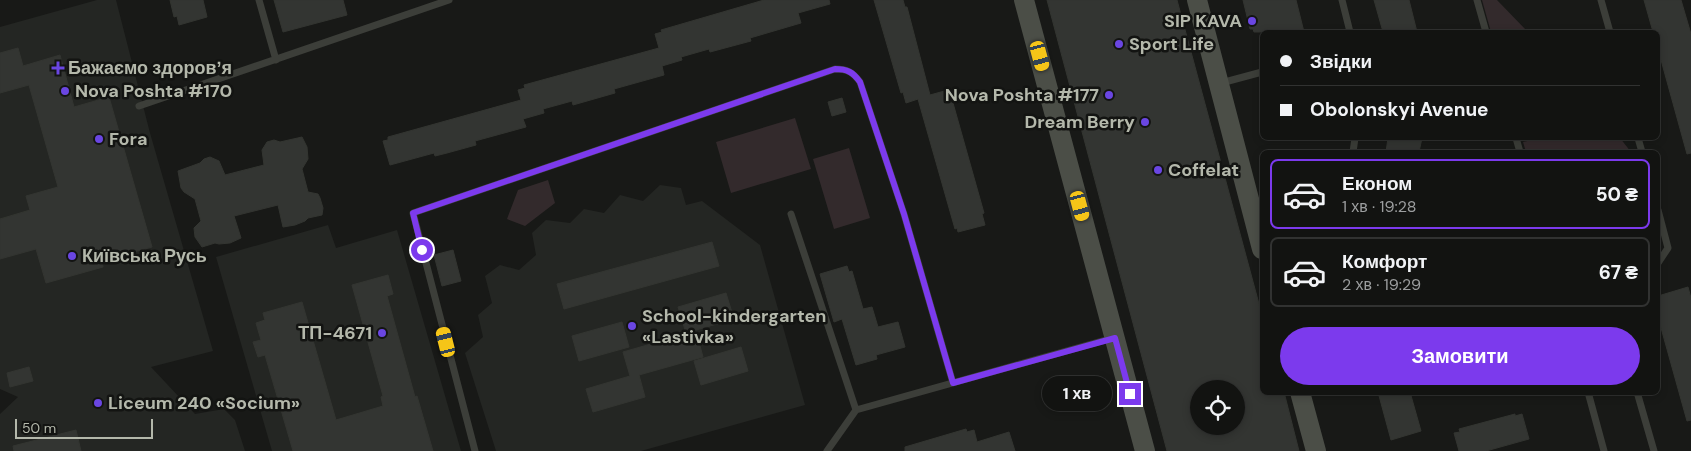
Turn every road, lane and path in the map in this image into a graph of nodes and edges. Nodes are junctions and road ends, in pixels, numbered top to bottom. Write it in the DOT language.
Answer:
graph roads {
  1 [pos="259,0"];
  2 [pos="449,0"];
  3 [pos="1024,0"];
  4 [pos="1197,0"];
  5 [pos="1342,0"];
  6 [pos="1477,0"];
  7 [pos="1601,0"];
  8 [pos="1350,30"];
  9 [pos="1485,30"];
  10 [pos="1609,30"];
  11 [pos="276,60"];
  12 [pos="1260,73"];
  13 [pos="1219,84"];
  14 [pos="140,106"];
  15 [pos="791,214"];
  16 [pos="1660,218"];
  17 [pos="1260,241"];
  18 [pos="1660,260"];
  19 [pos="1115,338"];
  20 [pos="953,383"];
  21 [pos="1301,395"];
  22 [pos="1589,395"];
  23 [pos="1637,395"];
  24 [pos="856,410"];
  25 [pos="475,451"];
  26 [pos="827,451"];
  27 [pos="1145,451"];
  28 [pos="1316,451"];
  29 [pos="1604,451"];
  30 [pos="1654,451"];
  1 -- 11 [label="lane"];
  2 -- 11 [label="lane"];
  3 -- 19 [label="main road"];
  4 -- 13 [label="main road"];
  5 -- 8 [label="lane"];
  6 -- 9 [label="lane"];
  7 -- 10 [label="lane"];
  11 -- 14 [label="lane"];
  12 -- 13 [label="lane"];
  13 -- 17 [label="main road"];
  15 -- 24 [label="lane"];
  16 -- 18 [label="lane"];
  19 -- 20 [label="lane"];
  19 -- 27 [label="main road"];
  20 -- 24 [label="lane"];
  20 -- 25 [label="lane"];
  21 -- 28 [label="main road"];
  22 -- 29 [label="lane"];
  23 -- 30 [label="lane"];
  24 -- 26 [label="lane"];
}
